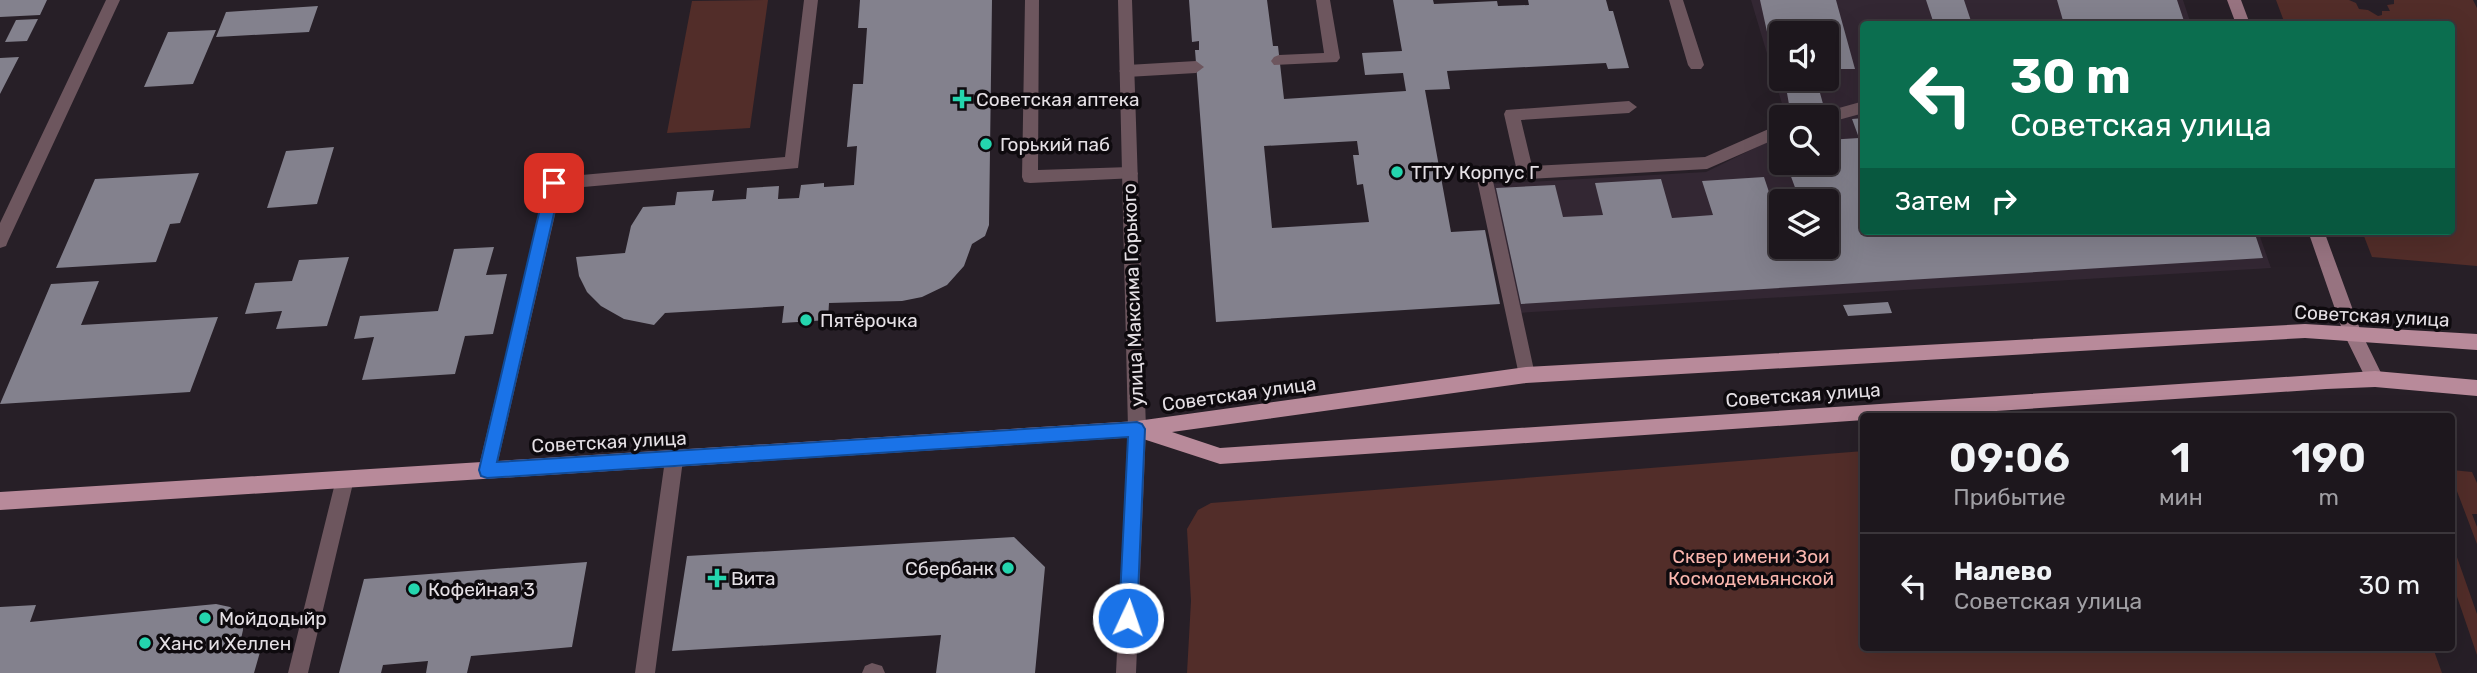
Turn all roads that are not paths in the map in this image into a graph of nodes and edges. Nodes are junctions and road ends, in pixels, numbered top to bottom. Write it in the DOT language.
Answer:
graph roads {
  1 [pos="113,0"];
  2 [pos="811,0"];
  3 [pos="1032,0"];
  4 [pos="1125,0"];
  5 [pos="1322,0"];
  6 [pos="1676,0"];
  7 [pos="2234,0"];
  8 [pos="2241,21"];
  9 [pos="1279,61"];
  10 [pos="1696,65"];
  11 [pos="1196,67"];
  12 [pos="1127,71"];
  13 [pos="1629,107"];
  14 [pos="1860,108"];
  15 [pos="1839,114"];
  16 [pos="1769,135"];
  17 [pos="1525,172"];
  18 [pos="1130,173"];
  19 [pos="2317,235"];
  20 [pos="0,241"];
  21 [pos="2352,332"];
  22 [pos="2477,342"];
  23 [pos="1526,375"];
  24 [pos="2375,380"];
  25 [pos="2477,388"];
  26 [pos="1137,429"];
  27 [pos="674,460"];
  28 [pos="487,470"];
  29 [pos="345,479"];
  30 [pos="0,501"];
  31 [pos="298,673"];
  32 [pos="645,673"];
  33 [pos="1125,673"];
  1 -- 20 [label="street"];
  2 -- 28 [label="street"];
  3 -- 18 [label="street"];
  4 -- 12 [label="street, улица Максима Горького"];
  5 -- 9 [label="street"];
  6 -- 10 [label="street"];
  7 -- 8 [label="main road"];
  11 -- 12 [label="street"];
  12 -- 18 [label="street, улица Максима Горького"];
  13 -- 17 [label="street"];
  14 -- 15 [label="street"];
  16 -- 17 [label="street"];
  17 -- 23 [label="street"];
  18 -- 26 [label="street, улица Максима Горького"];
  19 -- 21 [label="main road"];
  21 -- 22 [label="main road, Советская улица"];
  21 -- 23 [label="main road, Советская улица"];
  21 -- 24 [label="main road"];
  23 -- 26 [label="main road, Советская улица"];
  24 -- 25 [label="main road, Советская улица"];
  24 -- 26 [label="main road, Советская улица"];
  26 -- 27 [label="main road, Советская улица"];
  26 -- 33 [label="street, улица Максима Горького"];
  27 -- 28 [label="main road, Советская улица"];
  27 -- 32 [label="street"];
  28 -- 29 [label="main road, Советская улица"];
  29 -- 30 [label="main road, Советская улица"];
  29 -- 31 [label="street"];
}
